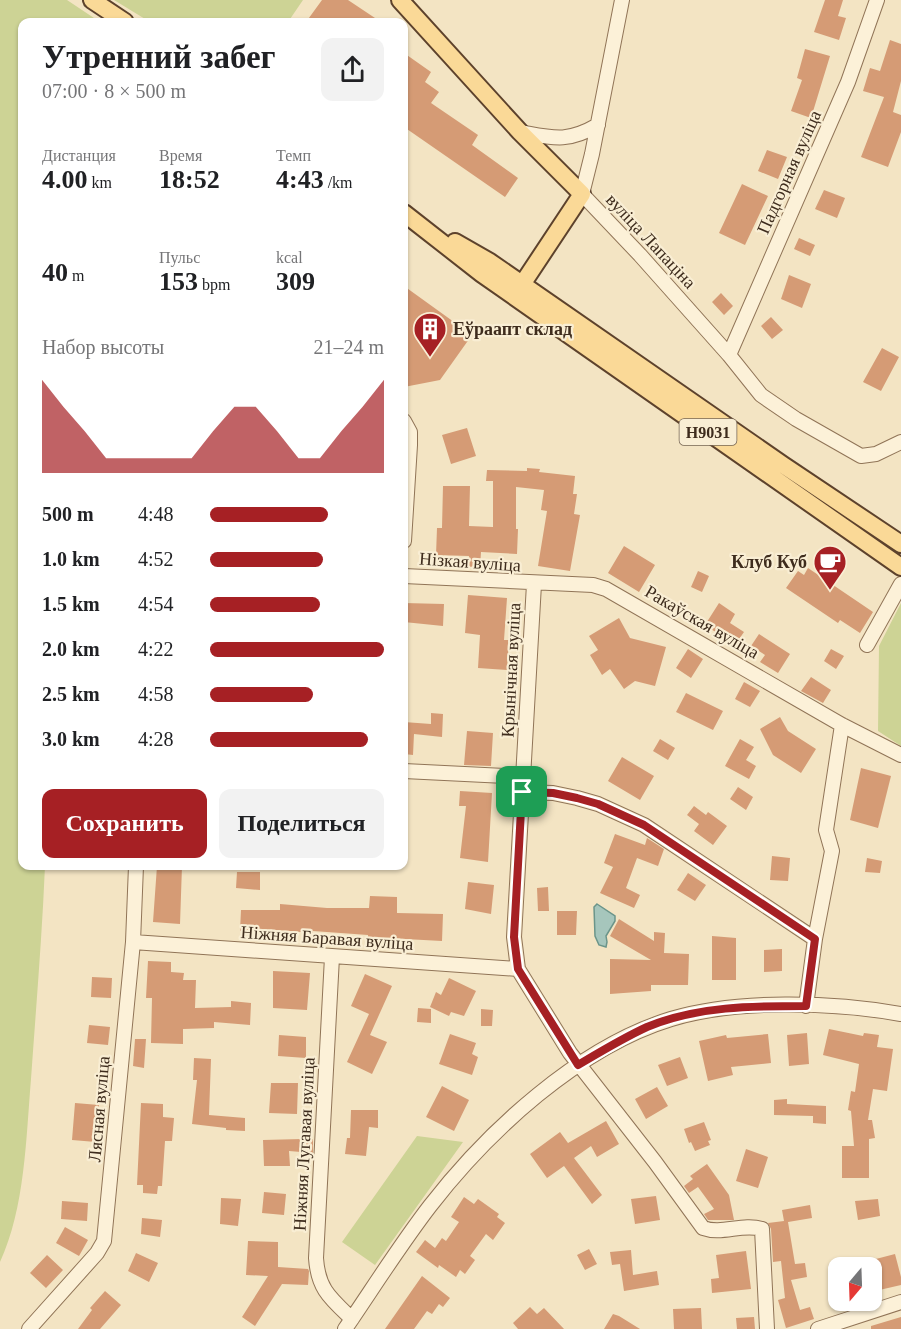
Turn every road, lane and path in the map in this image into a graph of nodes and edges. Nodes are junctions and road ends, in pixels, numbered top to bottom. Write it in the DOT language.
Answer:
graph roads {
  1 [pos="92,0"];
  2 [pos="400,0"];
  3 [pos="622,0"];
  4 [pos="877,0"];
  5 [pos="119,18"];
  6 [pos="598,125"];
  7 [pos="520,132"];
  8 [pos="582,194"];
  9 [pos="408,216"];
  10 [pos="518,290"];
  11 [pos="729,355"];
  12 [pos="408,428"];
  13 [pos="901,442"];
  14 [pos="408,477"];
  15 [pos="901,544"];
  16 [pos="901,567"];
  17 [pos="408,576"];
  18 [pos="534,584"];
  19 [pos="898,590"];
  20 [pos="867,645"];
  21 [pos="842,725"];
  22 [pos="901,755"];
  23 [pos="408,771"];
  24 [pos="523,777"];
  25 [pos="522,792"];
  26 [pos="136,870"];
  27 [pos="815,939"];
  28 [pos="133,942"];
  29 [pos="332,957"];
  30 [pos="518,969"];
  31 [pos="806,1006"];
  32 [pos="901,1014"];
  33 [pos="578,1065"];
  34 [pos="901,1302"];
  35 [pos="348,1324"];
  36 [pos="29,1329"];
  37 [pos="767,1329"];
  38 [pos="818,1329"];
  1 -- 5 [label="main road"];
  2 -- 7 [label="main road, вуліца Лапаціна"];
  3 -- 6 [label="street"];
  4 -- 11 [label="street, Падгорная вуліца"];
  6 -- 7 [label="street"];
  6 -- 8 [label="street"];
  7 -- 8 [label="main road, вуліца Лапаціна"];
  8 -- 10 [label="main road"];
  8 -- 11 [label="street, вуліца Лапаціна"];
  9 -- 10 [label="main road, Н9031"];
  10 -- 15 [label="main road, Н9031"];
  10 -- 16 [label="main road, Н9031"];
  11 -- 13 [label="street, вуліца Лапаціна"];
  12 -- 14 [label="street"];
  17 -- 18 [label="street, Нізкая вуліца"];
  18 -- 21 [label="street, Ракаўская вуліца"];
  18 -- 24 [label="street, Крынічная вуліца"];
  19 -- 20 [label="street"];
  21 -- 22 [label="street, Ракаўская вуліца"];
  21 -- 27 [label="street"];
  23 -- 24 [label="street"];
  24 -- 25 [label="street, Крынічная вуліца"];
  25 -- 27 [label="street"];
  25 -- 30 [label="street, Крынічная вуліца"];
  26 -- 28 [label="street, Лясная вуліца"];
  27 -- 31 [label="street"];
  28 -- 29 [label="street, Ніжняя Баравая вуліца"];
  28 -- 36 [label="street, Лясная вуліца"];
  29 -- 30 [label="street, Ніжняя Баравая вуліца"];
  29 -- 35 [label="street, Ніжняя Лугавая вуліца"];
  30 -- 33 [label="street, Крынічная вуліца"];
  31 -- 32 [label="street"];
  31 -- 33 [label="street"];
  33 -- 35 [label="street"];
  33 -- 37 [label="street, Крынічная вуліца"];
  34 -- 38 [label="street"];
}
